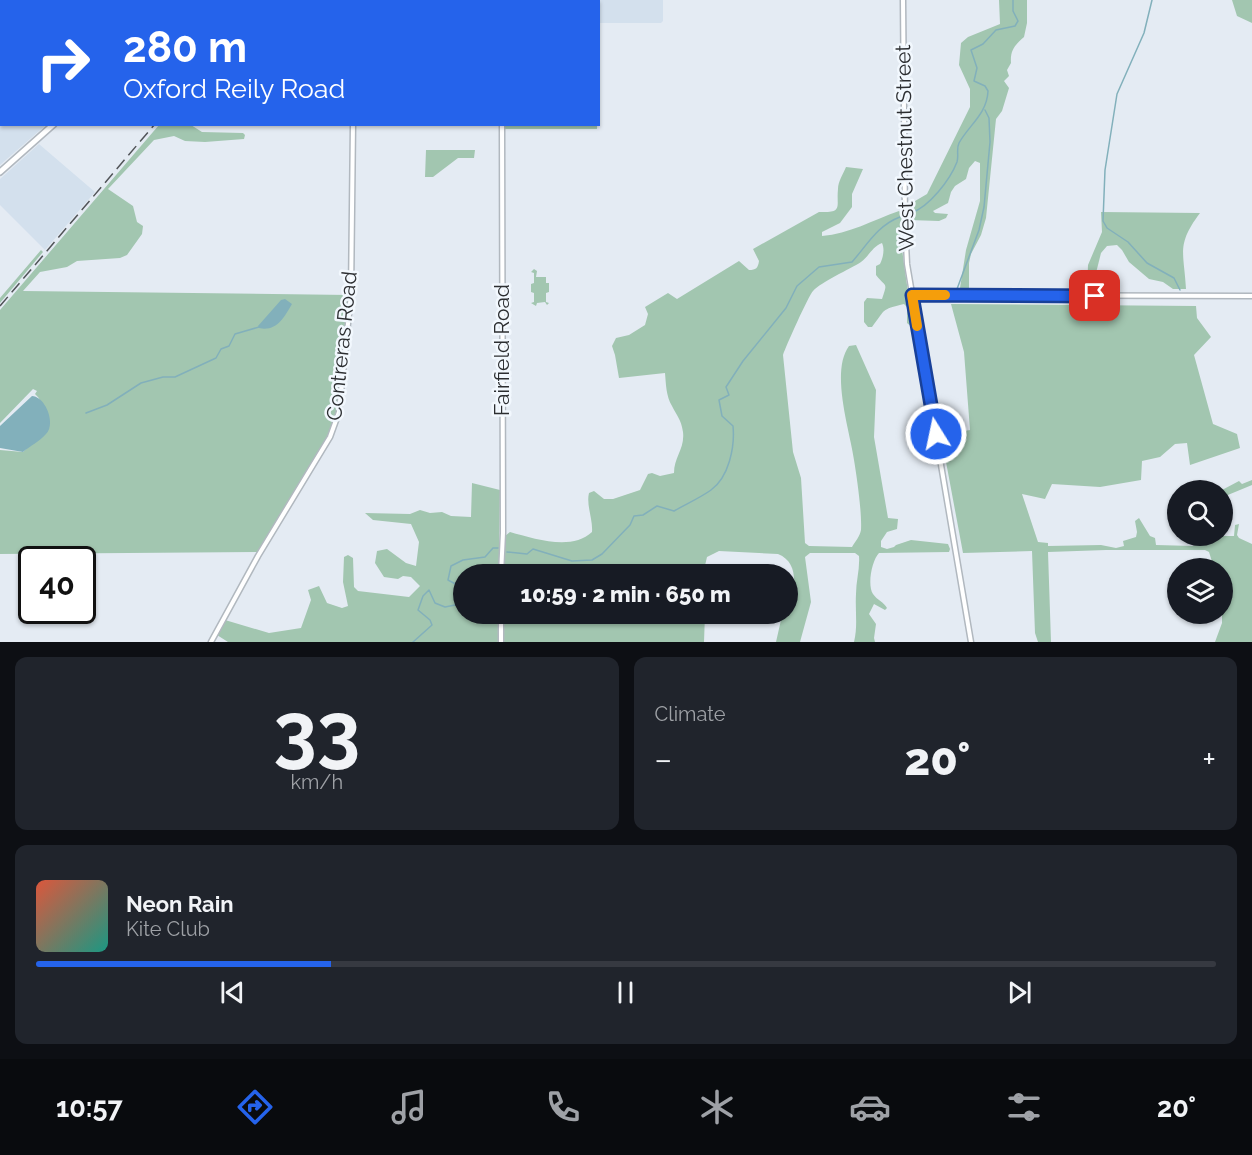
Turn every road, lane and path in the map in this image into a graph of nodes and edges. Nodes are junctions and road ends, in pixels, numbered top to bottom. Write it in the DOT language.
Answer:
graph roads {
  1 [pos="903,0"];
  2 [pos="52,126"];
  3 [pos="353,126"];
  4 [pos="502,126"];
  5 [pos="0,172"];
  6 [pos="912,295"];
  7 [pos="1252,296"];
  8 [pos="501,564"];
  9 [pos="501,624"];
  10 [pos="211,642"];
  11 [pos="501,642"];
  12 [pos="971,642"];
  1 -- 6 [label="street, West Chestnut Street"];
  2 -- 5 [label="highway"];
  3 -- 10 [label="street, Contreras Road"];
  4 -- 8 [label="street, Fairfield Road"];
  6 -- 7 [label="street"];
  6 -- 12 [label="street, West Chestnut Street"];
  9 -- 11 [label="street"];
}
